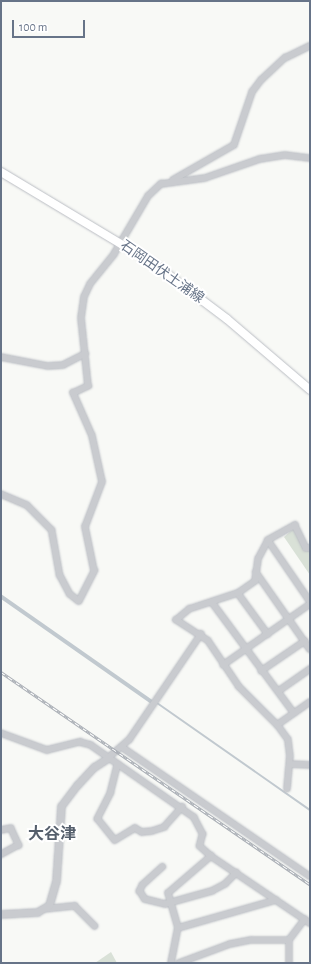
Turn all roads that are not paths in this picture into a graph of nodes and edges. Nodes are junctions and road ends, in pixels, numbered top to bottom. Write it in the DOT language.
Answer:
graph roads {
  1 [pos="310,46"];
  2 [pos="310,158"];
  3 [pos="1,172"];
  4 [pos="171,181"];
  5 [pos="120,242"];
  6 [pos="85,354"];
  7 [pos="1,357"];
  8 [pos="310,390"];
  9 [pos="1,494"];
  10 [pos="268,540"];
  11 [pos="310,548"];
  12 [pos="256,572"];
  13 [pos="238,592"];
  14 [pos="310,601"];
  15 [pos="212,602"];
  16 [pos="310,604"];
  17 [pos="289,619"];
  18 [pos="201,634"];
  19 [pos="268,634"];
  20 [pos="304,641"];
  21 [pos="310,649"];
  22 [pos="245,650"];
  23 [pos="223,665"];
  24 [pos="310,669"];
  25 [pos="261,671"];
  26 [pos="280,690"];
  27 [pos="310,702"];
  28 [pos="294,713"];
  29 [pos="277,725"];
  30 [pos="1,733"];
  31 [pos="122,747"];
  32 [pos="108,758"];
  33 [pos="118,764"];
  34 [pos="290,764"];
  35 [pos="310,765"];
  36 [pos="287,789"];
  37 [pos="182,807"];
  38 [pos="1,830"];
  39 [pos="1,855"];
  40 [pos="211,856"];
  41 [pos="163,867"];
  42 [pos="236,873"];
  43 [pos="310,876"];
  44 [pos="276,900"];
  45 [pos="170,902"];
  46 [pos="44,909"];
  47 [pos="1,914"];
  48 [pos="307,921"];
  49 [pos="95,926"];
  50 [pos="178,928"];
  51 [pos="289,940"];
  52 [pos="171,963"];
  53 [pos="179,963"];
  54 [pos="289,963"];
  1 -- 4 [label="street"];
  2 -- 4 [label="street"];
  3 -- 5 [label="main road, 石岡田伏土浦線"];
  4 -- 5 [label="street"];
  5 -- 6 [label="street"];
  5 -- 8 [label="main road, 石岡田伏土浦線"];
  6 -- 7 [label="street"];
  6 -- 9 [label="street"];
  10 -- 11 [label="street"];
  10 -- 12 [label="street"];
  10 -- 14 [label="street"];
  12 -- 13 [label="street"];
  12 -- 17 [label="street"];
  13 -- 15 [label="street"];
  13 -- 19 [label="street"];
  15 -- 18 [label="street"];
  15 -- 22 [label="street"];
  16 -- 17 [label="street"];
  17 -- 19 [label="street"];
  17 -- 20 [label="street"];
  18 -- 23 [label="street"];
  18 -- 31 [label="street"];
  19 -- 22 [label="street"];
  20 -- 21 [label="street"];
  20 -- 25 [label="street"];
  22 -- 23 [label="street"];
  22 -- 25 [label="street"];
  23 -- 29 [label="street"];
  24 -- 26 [label="street"];
  25 -- 26 [label="street"];
  26 -- 28 [label="street"];
  27 -- 28 [label="street"];
  28 -- 29 [label="street"];
  29 -- 34 [label="street"];
  30 -- 32 [label="street"];
  31 -- 32 [label="street"];
  31 -- 43 [label="street"];
  32 -- 33 [label="street"];
  32 -- 46 [label="street"];
  33 -- 37 [label="street"];
  33 -- 37 [label="street"];
  34 -- 35 [label="street"];
  34 -- 36 [label="street"];
  37 -- 40 [label="street"];
  38 -- 39 [label="street"];
  40 -- 42 [label="street"];
  40 -- 45 [label="street"];
  41 -- 45 [label="street"];
  42 -- 44 [label="street"];
  42 -- 45 [label="street"];
  44 -- 48 [label="street"];
  44 -- 50 [label="street"];
  45 -- 50 [label="street"];
  46 -- 47 [label="street"];
  46 -- 49 [label="street"];
  48 -- 51 [label="street"];
  50 -- 52 [label="street"];
  51 -- 53 [label="street"];
  51 -- 54 [label="street"];
}
